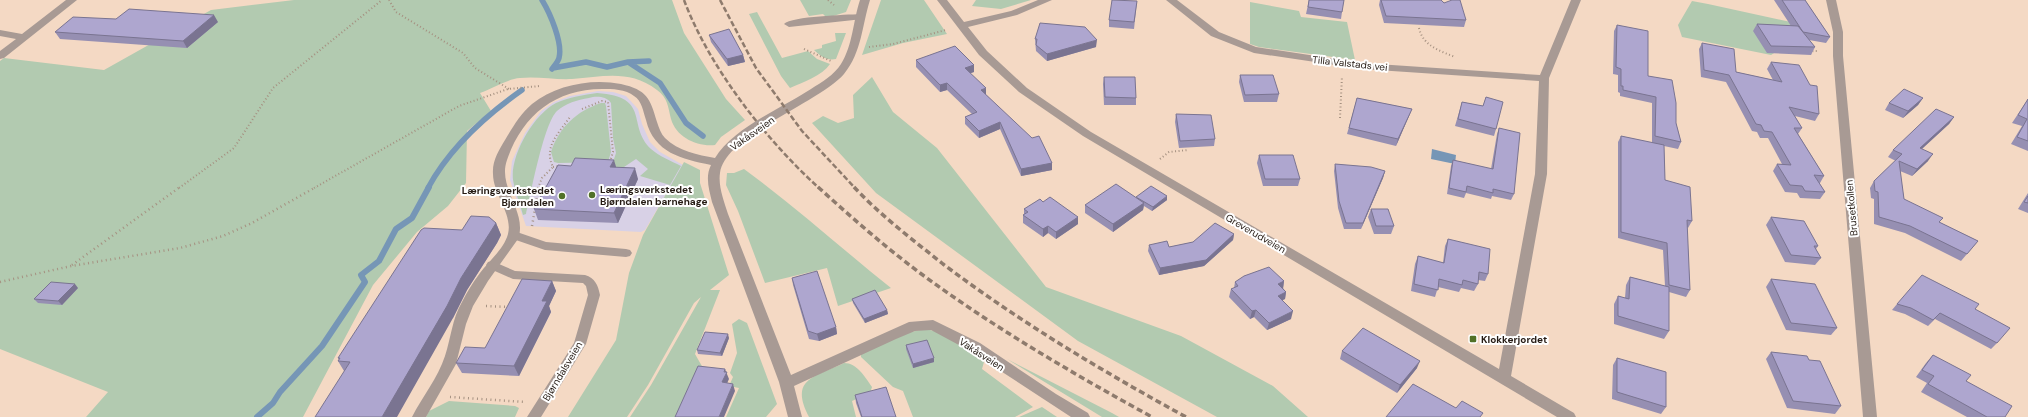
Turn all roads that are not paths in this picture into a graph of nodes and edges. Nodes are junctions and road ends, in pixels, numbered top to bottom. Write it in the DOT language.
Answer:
graph roads {
  1 [pos="72,0"];
  2 [pos="865,0"];
  3 [pos="942,0"];
  4 [pos="1047,0"];
  5 [pos="1170,0"];
  6 [pos="1576,0"];
  7 [pos="1831,0"];
  8 [pos="860,17"];
  9 [pos="790,24"];
  10 [pos="962,25"];
  11 [pos="0,33"];
  12 [pos="24,37"];
  13 [pos="0,56"];
  14 [pos="1544,78"];
  15 [pos="718,162"];
  16 [pos="517,236"];
  17 [pos="626,253"];
  18 [pos="492,265"];
  19 [pos="1504,377"];
  20 [pos="787,383"];
  21 [pos="419,417"];
  22 [pos="534,417"];
  23 [pos="795,417"];
  24 [pos="1083,417"];
  25 [pos="1570,417"];
  26 [pos="1870,417"];
  1 -- 12 [label="street"];
  2 -- 8 [label="street, Vakåsveien"];
  3 -- 10 [label="street"];
  4 -- 10 [label="street"];
  5 -- 14 [label="street, Tilla Valstads vei"];
  6 -- 14 [label="street"];
  7 -- 26 [label="street, Brusetkollen"];
  8 -- 9 [label="lane"];
  8 -- 15 [label="street, Vakåsveien"];
  10 -- 19 [label="street, Greverudveien"];
  11 -- 12 [label="street"];
  12 -- 13 [label="street"];
  14 -- 19 [label="street"];
  15 -- 16 [label="street"];
  15 -- 20 [label="street"];
  16 -- 17 [label="lane"];
  16 -- 18 [label="street"];
  18 -- 21 [label="street"];
  18 -- 22 [label="lane, Bjørndalsveien"];
  19 -- 25 [label="street, Greverudveien"];
  20 -- 23 [label="street"];
  20 -- 24 [label="street, Vakåsveien"];
}
